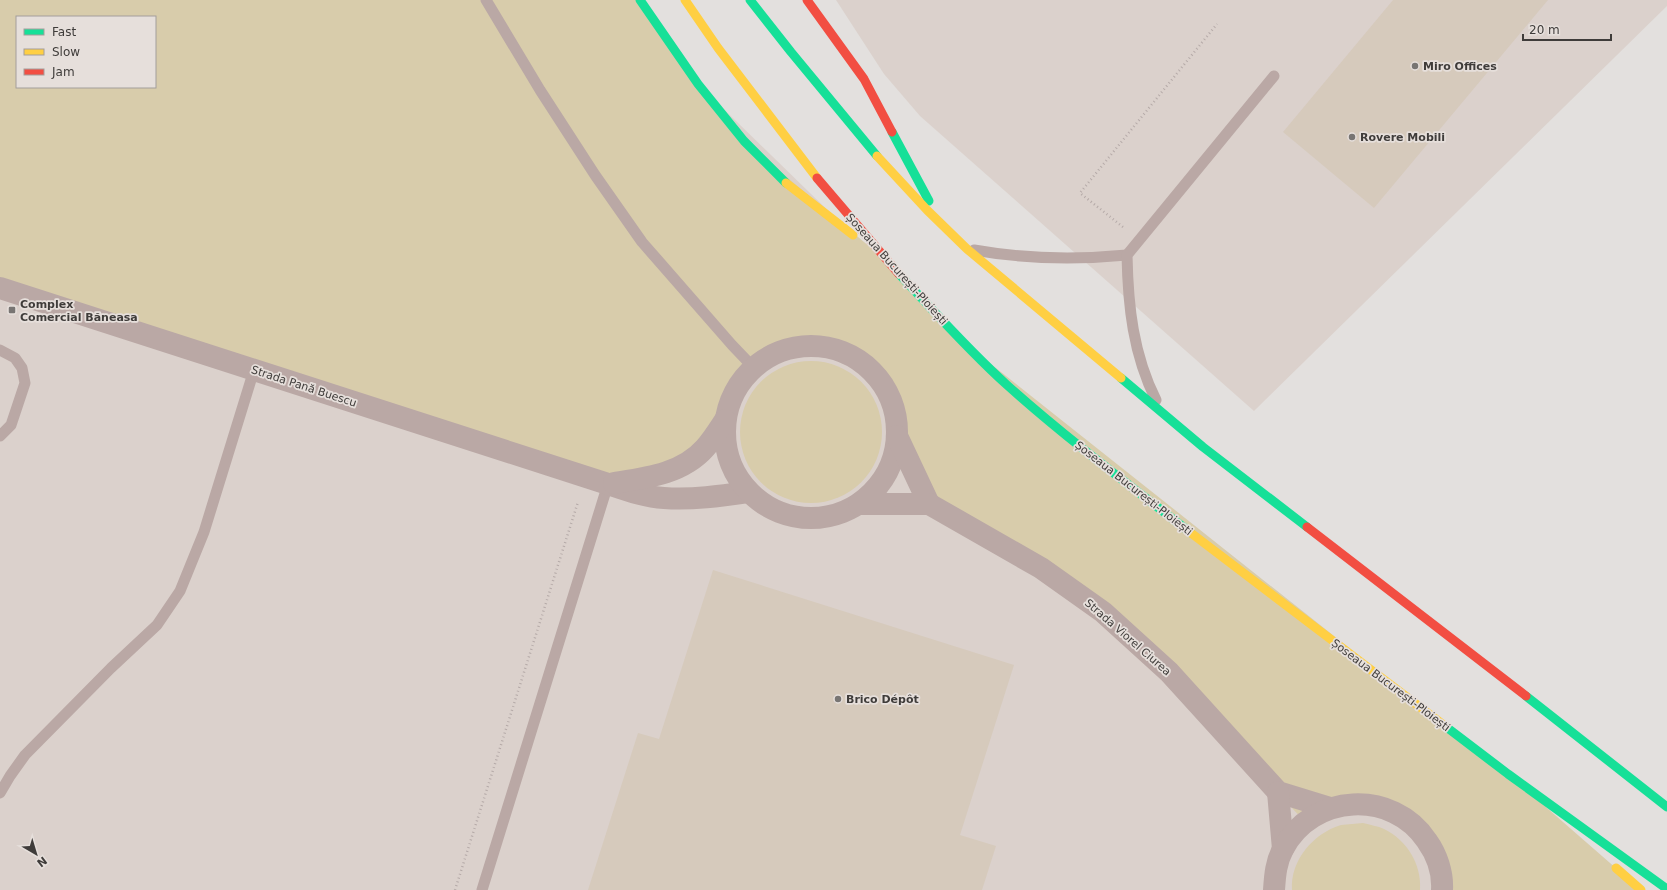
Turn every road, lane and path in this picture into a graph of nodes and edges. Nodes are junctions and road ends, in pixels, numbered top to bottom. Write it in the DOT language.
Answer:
graph roads {
  1 [pos="486,0"];
  2 [pos="640,0"];
  3 [pos="685,0"];
  4 [pos="750,0"];
  5 [pos="807,0"];
  6 [pos="1217,24"];
  7 [pos="1274,76"];
  8 [pos="942,226"];
  9 [pos="1139,240"];
  10 [pos="967,249"];
  11 [pos="1127,255"];
  12 [pos="889,263"];
  13 [pos="0,288"];
  14 [pos="0,350"];
  15 [pos="753,367"];
  16 [pos="254,370"];
  17 [pos="1162,413"];
  18 [pos="725,420"];
  19 [pos="0,436"];
  20 [pos="897,436"];
  21 [pos="608,484"];
  22 [pos="748,492"];
  23 [pos="579,500"];
  24 [pos="859,504"];
  25 [pos="929,504"];
  26 [pos="1550,713"];
  27 [pos="1621,759"];
  28 [pos="1508,774"];
  29 [pos="1278,792"];
  30 [pos="0,793"];
  31 [pos="1667,807"];
  32 [pos="1330,808"];
  33 [pos="1583,840"];
  34 [pos="1283,849"];
  35 [pos="1606,860"];
  36 [pos="1667,889"];
  37 [pos="455,890"];
  38 [pos="482,890"];
  39 [pos="1274,890"];
  40 [pos="1442,890"];
  41 [pos="1641,890"];
  1 -- 15 [label="lane"];
  2 -- 12 [label="highway"];
  3 -- 12 [label="highway, Șoseaua București-Ploiești"];
  4 -- 8 [label="highway"];
  5 -- 8 [label="highway"];
  6 -- 9 [label="path"];
  7 -- 9 [label="lane"];
  8 -- 10 [label="highway"];
  9 -- 11 [label="lane"];
  10 -- 11 [label="lane"];
  10 -- 17 [label="highway"];
  11 -- 17 [label="lane"];
  12 -- 28 [label="highway, Șoseaua București-Ploiești"];
  13 -- 16 [label="street, Strada Pană Buescu"];
  14 -- 19 [label="lane"];
  15 -- 18 [label="street"];
  15 -- 20 [label="street"];
  16 -- 21 [label="street, Strada Pană Buescu"];
  16 -- 30 [label="lane"];
  17 -- 26 [label="highway"];
  18 -- 21 [label="street, Strada Pană Buescu"];
  18 -- 22 [label="street"];
  20 -- 24 [label="street"];
  20 -- 25 [label="street"];
  21 -- 22 [label="street, Strada Pană Buescu"];
  21 -- 38 [label="lane"];
  22 -- 24 [label="street"];
  23 -- 37 [label="path"];
  24 -- 25 [label="street, Strada Viorel Ciurea"];
  25 -- 29 [label="street, Strada Viorel Ciurea"];
  26 -- 27 [label="highway"];
  26 -- 31 [label="highway"];
  28 -- 33 [label="highway"];
  28 -- 36 [label="highway, Șoseaua București-Ploiești"];
  29 -- 32 [label="street"];
  29 -- 34 [label="street"];
  32 -- 34 [label="street"];
  32 -- 40 [label="street"];
  34 -- 39 [label="street"];
  35 -- 41 [label="highway"];
}
